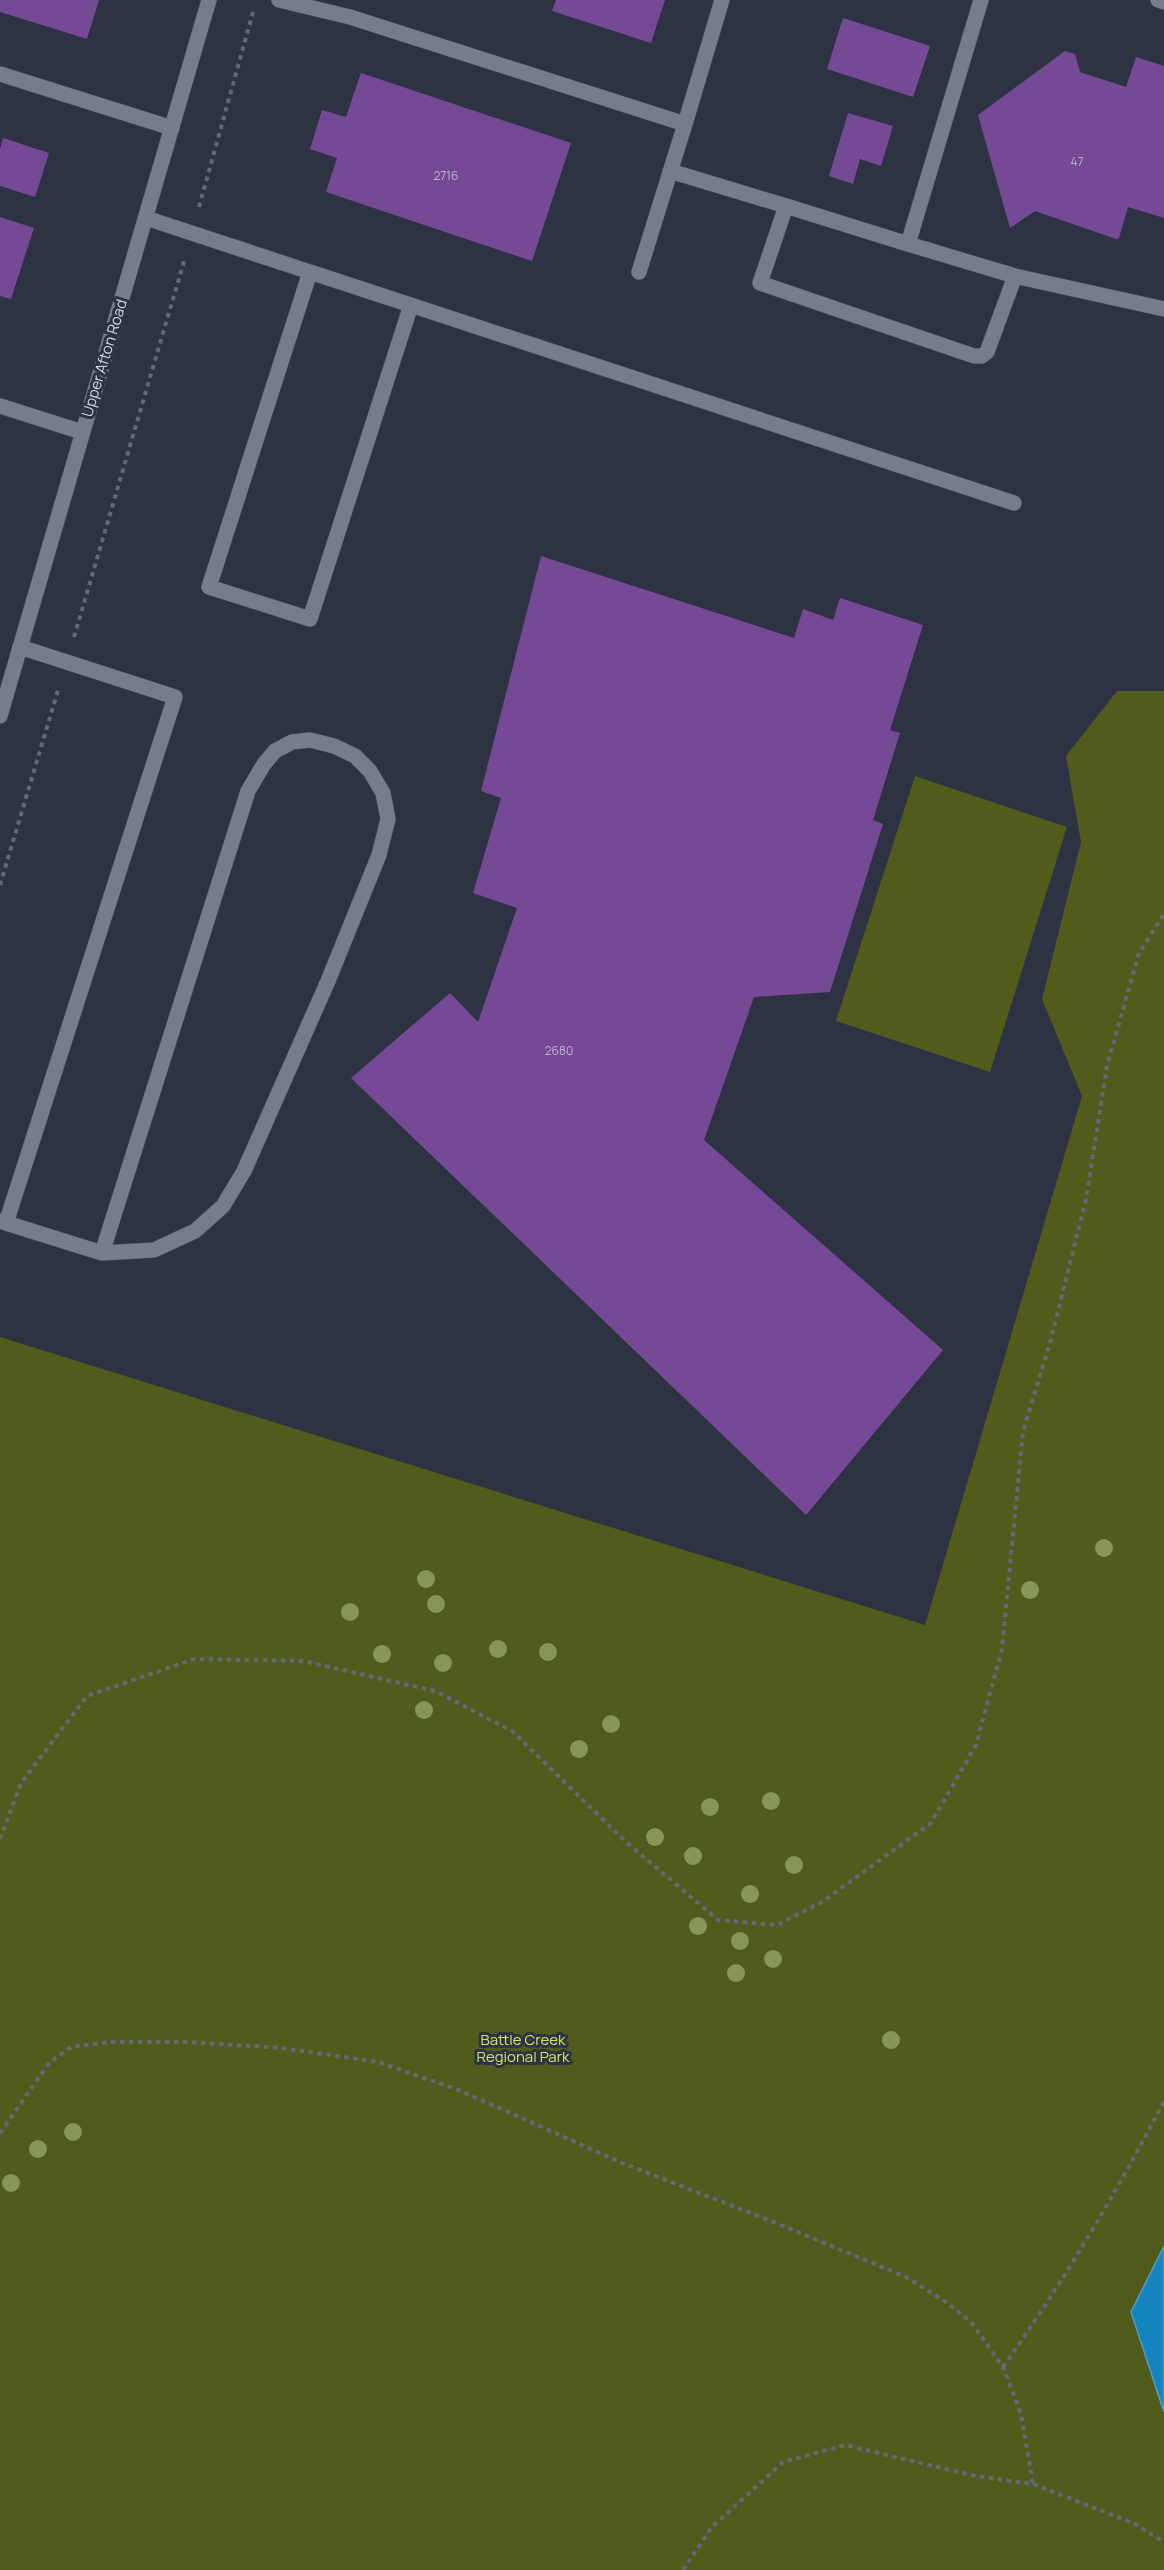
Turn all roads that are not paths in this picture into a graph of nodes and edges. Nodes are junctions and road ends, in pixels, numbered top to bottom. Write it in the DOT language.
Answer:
graph roads {
  1 [pos="209,0"];
  2 [pos="279,0"];
  3 [pos="722,0"];
  4 [pos="981,0"];
  5 [pos="1158,0"];
  6 [pos="1164,2"];
  7 [pos="0,74"];
  8 [pos="685,124"];
  9 [pos="172,128"];
  10 [pos="670,171"];
  11 [pos="786,206"];
  12 [pos="146,218"];
  13 [pos="908,244"];
  14 [pos="310,272"];
  15 [pos="639,272"];
  16 [pos="1015,276"];
  17 [pos="411,305"];
  18 [pos="1164,309"];
  19 [pos="0,406"];
  20 [pos="82,432"];
  21 [pos="1014,503"];
  22 [pos="20,647"];
  23 [pos="0,716"];
  24 [pos="3,1222"];
  25 [pos="102,1253"];
  1 -- 9 [label="street, Upper Afton Road"];
  2 -- 8 [label="street"];
  3 -- 8 [label="street"];
  4 -- 13 [label="street"];
  5 -- 6 [label="street"];
  7 -- 9 [label="street"];
  8 -- 10 [label="street"];
  9 -- 12 [label="street, Upper Afton Road"];
  10 -- 11 [label="street"];
  10 -- 15 [label="street"];
  11 -- 13 [label="street"];
  11 -- 16 [label="street"];
  12 -- 14 [label="street"];
  12 -- 20 [label="street, Upper Afton Road"];
  13 -- 16 [label="street"];
  14 -- 17 [label="street"];
  14 -- 17 [label="street"];
  16 -- 18 [label="street"];
  17 -- 21 [label="street"];
  19 -- 20 [label="street"];
  20 -- 22 [label="street, Upper Afton Road"];
  22 -- 23 [label="street, Upper Afton Road"];
  22 -- 24 [label="street"];
  24 -- 25 [label="street"];
  25 -- 25 [label="street"];
}
